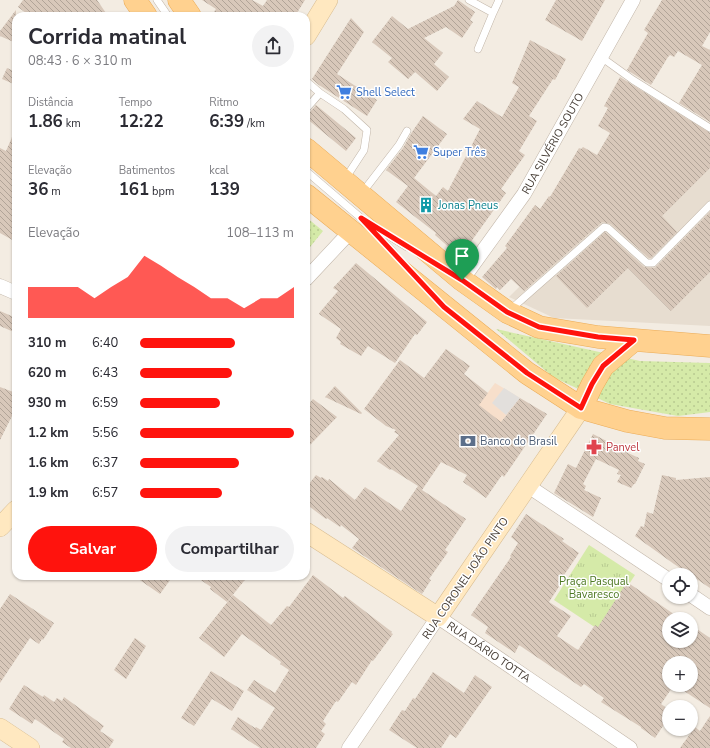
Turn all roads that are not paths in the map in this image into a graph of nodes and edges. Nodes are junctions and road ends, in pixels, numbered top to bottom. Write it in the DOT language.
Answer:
graph roads {
  1 [pos="135,0"];
  2 [pos="157,0"];
  3 [pos="179,0"];
  4 [pos="328,0"];
  5 [pos="469,0"];
  6 [pos="499,0"];
  7 [pos="633,0"];
  8 [pos="143,12"];
  9 [pos="165,12"];
  10 [pos="187,12"];
  11 [pos="493,13"];
  12 [pos="310,29"];
  13 [pos="478,49"];
  14 [pos="601,58"];
  15 [pos="310,84"];
  16 [pos="320,93"];
  17 [pos="310,104"];
  18 [pos="710,128"];
  19 [pos="408,131"];
  20 [pos="310,152"];
  21 [pos="310,175"];
  22 [pos="344,181"];
  23 [pos="360,195"];
  24 [pos="310,197"];
  25 [pos="710,205"];
  26 [pos="356,225"];
  27 [pos="415,251"];
  28 [pos="422,255"];
  29 [pos="310,275"];
  30 [pos="462,280"];
  31 [pos="0,286"];
  32 [pos="12,291"];
  33 [pos="444,307"];
  34 [pos="507,312"];
  35 [pos="634,340"];
  36 [pos="710,346"];
  37 [pos="581,408"];
  38 [pos="710,429"];
  39 [pos="528,486"];
  40 [pos="12,514"];
  41 [pos="0,527"];
  42 [pos="310,535"];
  43 [pos="662,575"];
  44 [pos="698,600"];
  45 [pos="710,608"];
  46 [pos="438,617"];
  47 [pos="0,728"];
  48 [pos="30,748"];
  49 [pos="349,748"];
  50 [pos="630,748"];
  1 -- 8 [label="main road"];
  2 -- 9 [label="lane"];
  3 -- 10 [label="main road"];
  4 -- 12 [label="street"];
  5 -- 11 [label="lane"];
  6 -- 11 [label="lane"];
  7 -- 14 [label="street, RUA SILVÉRIO SOUTO"];
  11 -- 13 [label="lane"];
  14 -- 18 [label="lane"];
  14 -- 30 [label="street, RUA SILVÉRIO SOUTO"];
  15 -- 16 [label="lane"];
  16 -- 17 [label="lane"];
  16 -- 22 [label="lane"];
  19 -- 23 [label="lane"];
  20 -- 22 [label="main road"];
  21 -- 26 [label="lane"];
  22 -- 23 [label="main road"];
  23 -- 30 [label="main road"];
  24 -- 26 [label="main road"];
  25 -- 34 [label="lane"];
  26 -- 27 [label="lane"];
  26 -- 29 [label="street"];
  26 -- 33 [label="main road"];
  26 -- 33 [label="lane"];
  28 -- 30 [label="lane"];
  30 -- 34 [label="main road"];
  31 -- 32 [label="street"];
  33 -- 37 [label="main road"];
  34 -- 35 [label="main road"];
  35 -- 36 [label="main road"];
  35 -- 37 [label="main road"];
  37 -- 38 [label="main road"];
  37 -- 39 [label="street, RUA CORONEL JOÃO PINTO"];
  39 -- 43 [label="street"];
  39 -- 46 [label="street, RUA CORONEL JOÃO PINTO"];
  40 -- 41 [label="street"];
  42 -- 46 [label="street, RUA DÁRIO TOTTA"];
  44 -- 45 [label="street"];
  46 -- 49 [label="street, RUA CORONEL JOÃO PINTO"];
  46 -- 50 [label="street, RUA DÁRIO TOTTA"];
  47 -- 48 [label="street"];
}
